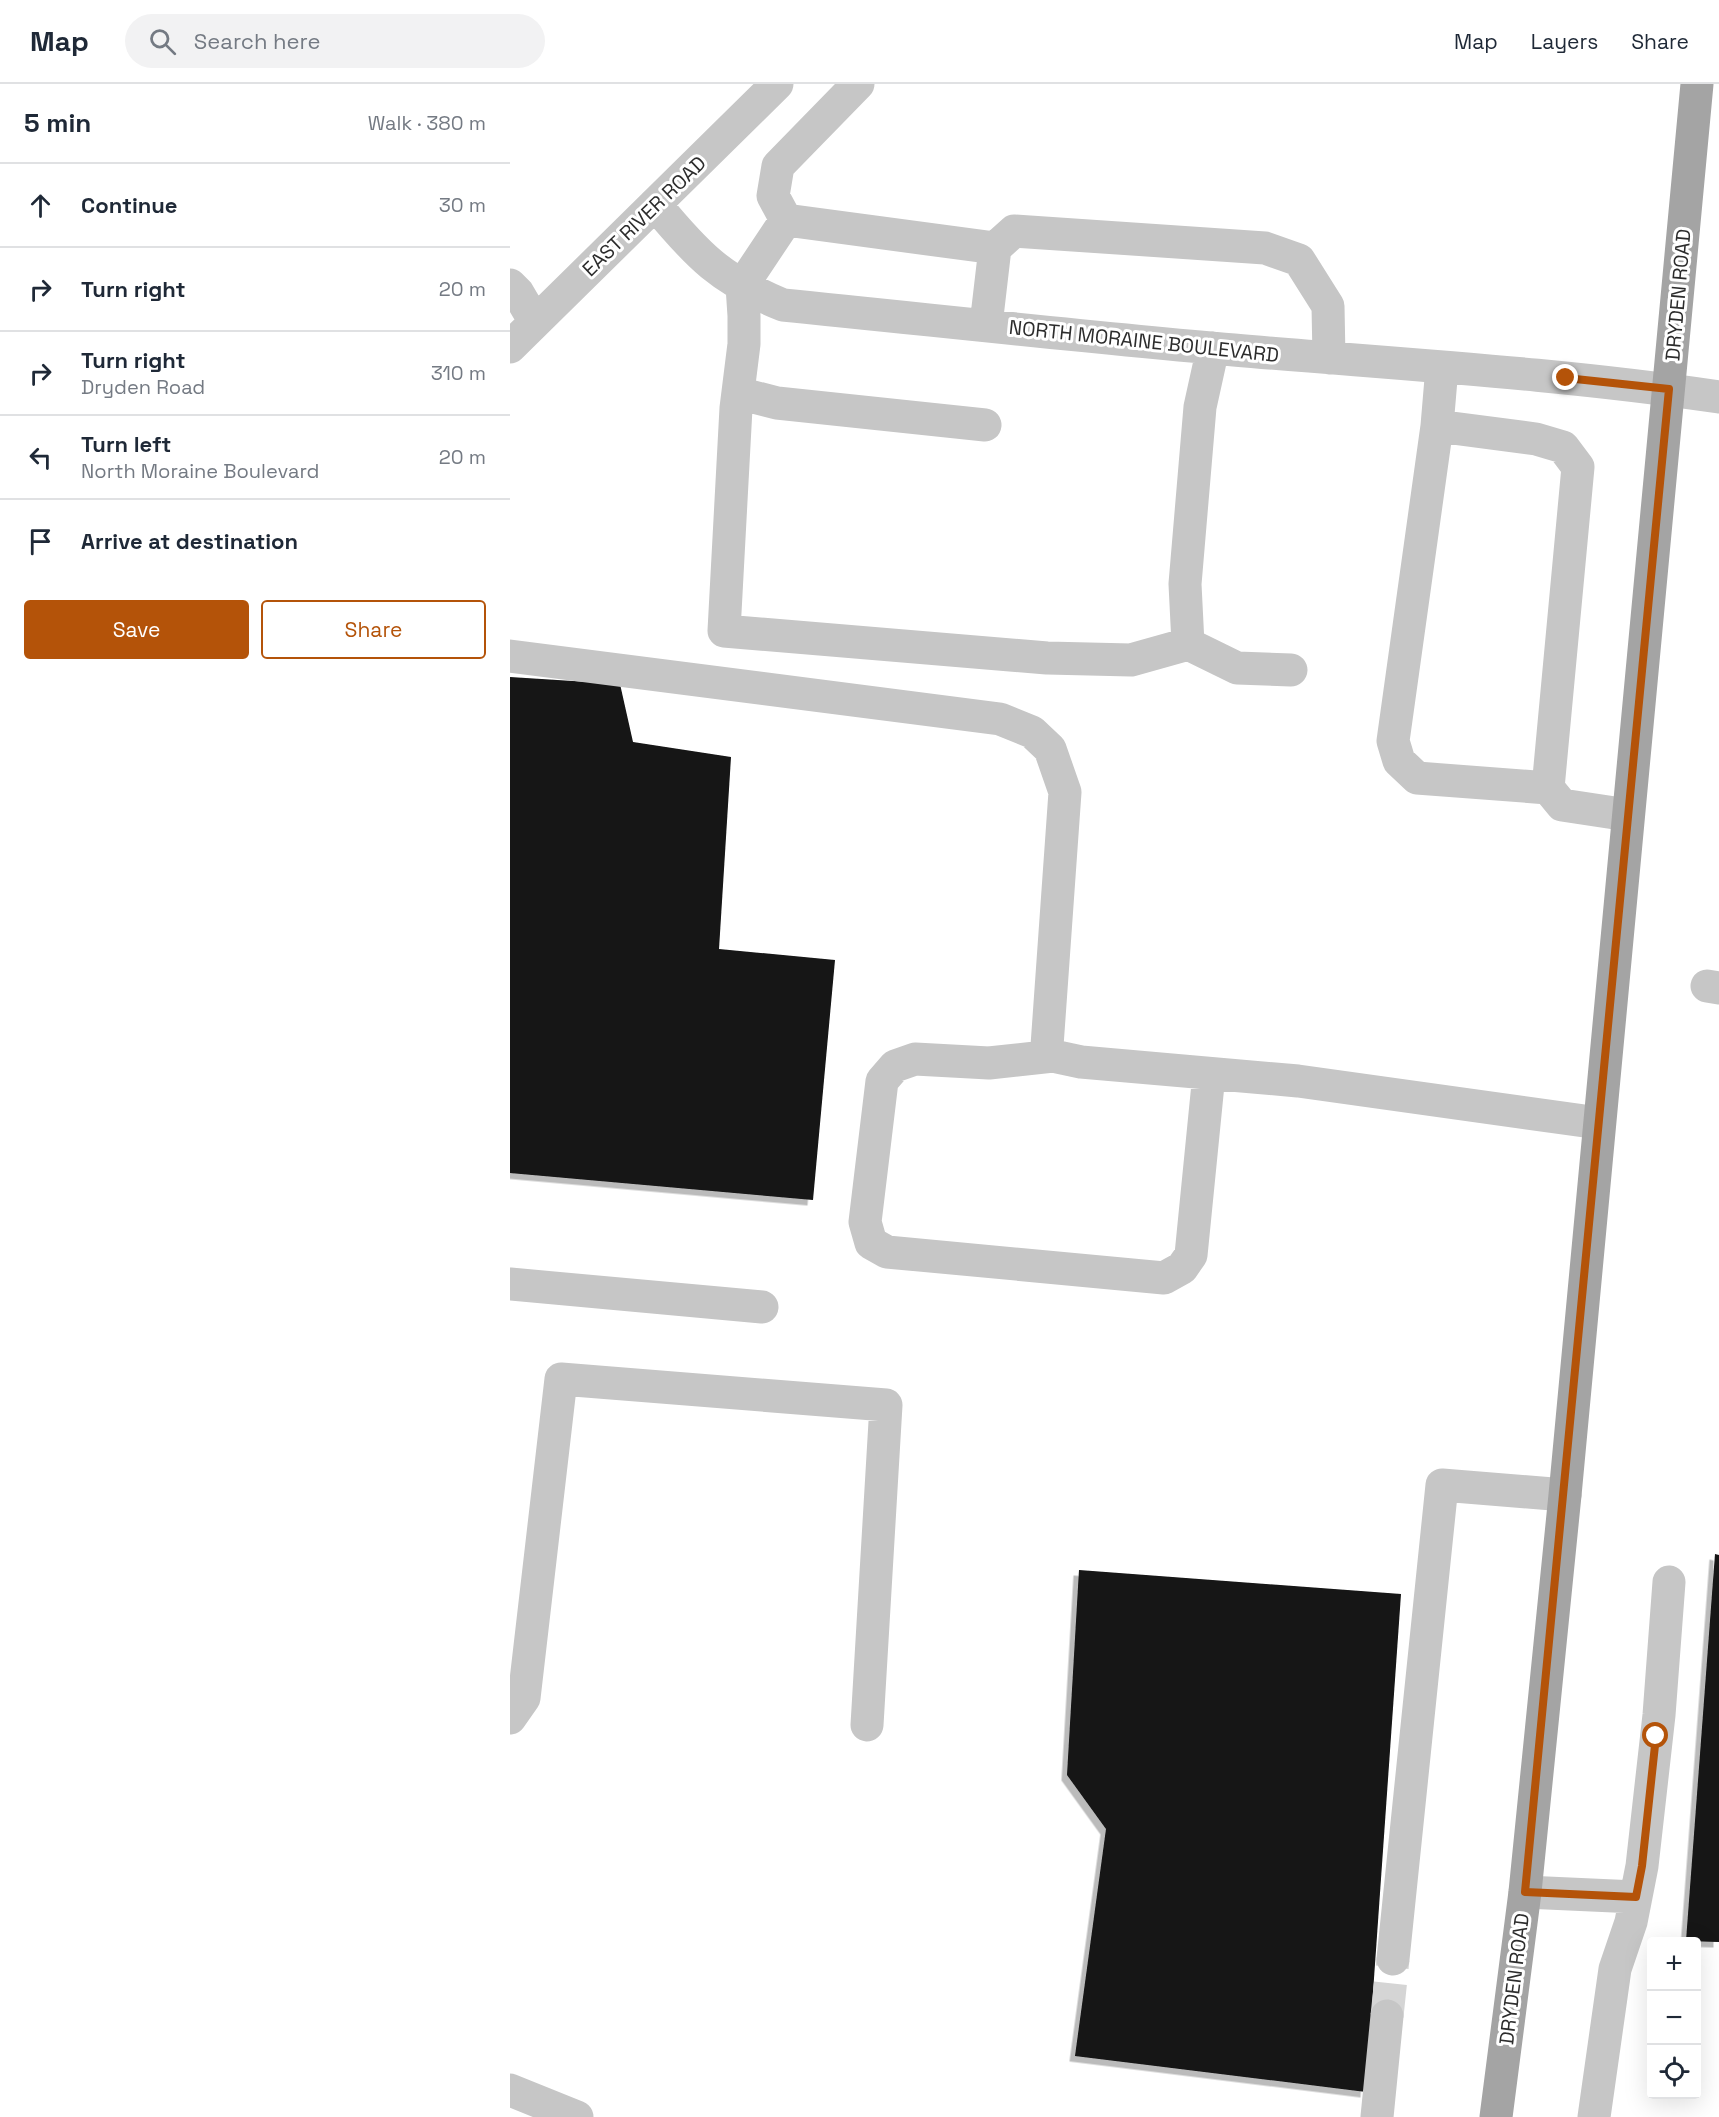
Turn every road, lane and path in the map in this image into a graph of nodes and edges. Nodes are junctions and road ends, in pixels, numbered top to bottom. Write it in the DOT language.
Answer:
graph roads {
  1 [pos="777,84"];
  2 [pos="858,84"];
  3 [pos="1698,84"];
  4 [pos="656,204"];
  5 [pos="786,220"];
  6 [pos="995,248"];
  7 [pos="510,285"];
  8 [pos="742,286"];
  9 [pos="535,322"];
  10 [pos="986,325"];
  11 [pos="510,347"];
  12 [pos="1213,348"];
  13 [pos="1329,358"];
  14 [pos="1442,367"];
  15 [pos="1669,389"];
  16 [pos="738,393"];
  17 [pos="1719,397"];
  18 [pos="985,425"];
  19 [pos="1437,426"];
  20 [pos="1188,644"];
  21 [pos="510,657"];
  22 [pos="1291,670"];
  23 [pos="1548,788"];
  24 [pos="1628,815"];
  25 [pos="1053,1056"];
  26 [pos="1209,1074"];
  27 [pos="1599,1123"];
  28 [pos="510,1284"];
  29 [pos="762,1308"];
  30 [pos="1564,1495"];
  31 [pos="1669,1582"];
  32 [pos="510,1718"];
  33 [pos="867,1725"];
  34 [pos="1525,1892"];
  35 [pos="1636,1897"];
  36 [pos="1393,1959"];
  37 [pos="1387,2016"];
  38 [pos="510,2090"];
  39 [pos="577,2117"];
  40 [pos="1377,2117"];
  41 [pos="1496,2117"];
  42 [pos="1594,2117"];
  1 -- 4 [label="street, EAST RIVER ROAD"];
  2 -- 5 [label="street"];
  3 -- 15 [label="main road, DRYDEN ROAD"];
  4 -- 8 [label="street, NORTH MORAINE BOULEVARD"];
  4 -- 9 [label="street, EAST RIVER ROAD"];
  5 -- 6 [label="street"];
  5 -- 8 [label="street"];
  6 -- 10 [label="street"];
  6 -- 13 [label="street"];
  7 -- 9 [label="street"];
  8 -- 10 [label="street, NORTH MORAINE BOULEVARD"];
  8 -- 16 [label="street"];
  9 -- 11 [label="street, EAST RIVER ROAD"];
  10 -- 12 [label="street, NORTH MORAINE BOULEVARD"];
  12 -- 13 [label="street, NORTH MORAINE BOULEVARD"];
  12 -- 20 [label="street"];
  13 -- 14 [label="street, NORTH MORAINE BOULEVARD"];
  14 -- 15 [label="street, NORTH MORAINE BOULEVARD"];
  14 -- 19 [label="street"];
  15 -- 17 [label="street, NORTH MORAINE BOULEVARD"];
  15 -- 24 [label="main road, DRYDEN ROAD"];
  16 -- 18 [label="street"];
  16 -- 20 [label="street"];
  19 -- 23 [label="street"];
  19 -- 23 [label="street"];
  20 -- 22 [label="street"];
  21 -- 25 [label="street"];
  23 -- 24 [label="street"];
  24 -- 27 [label="main road, DRYDEN ROAD"];
  25 -- 26 [label="street"];
  25 -- 26 [label="street"];
  26 -- 27 [label="street"];
  27 -- 30 [label="main road, DRYDEN ROAD"];
  28 -- 29 [label="street"];
  30 -- 34 [label="main road, DRYDEN ROAD"];
  30 -- 36 [label="street"];
  31 -- 35 [label="street"];
  32 -- 33 [label="street"];
  34 -- 35 [label="street"];
  34 -- 41 [label="main road, DRYDEN ROAD"];
  35 -- 42 [label="street"];
  37 -- 40 [label="street"];
  38 -- 39 [label="street"];
}
